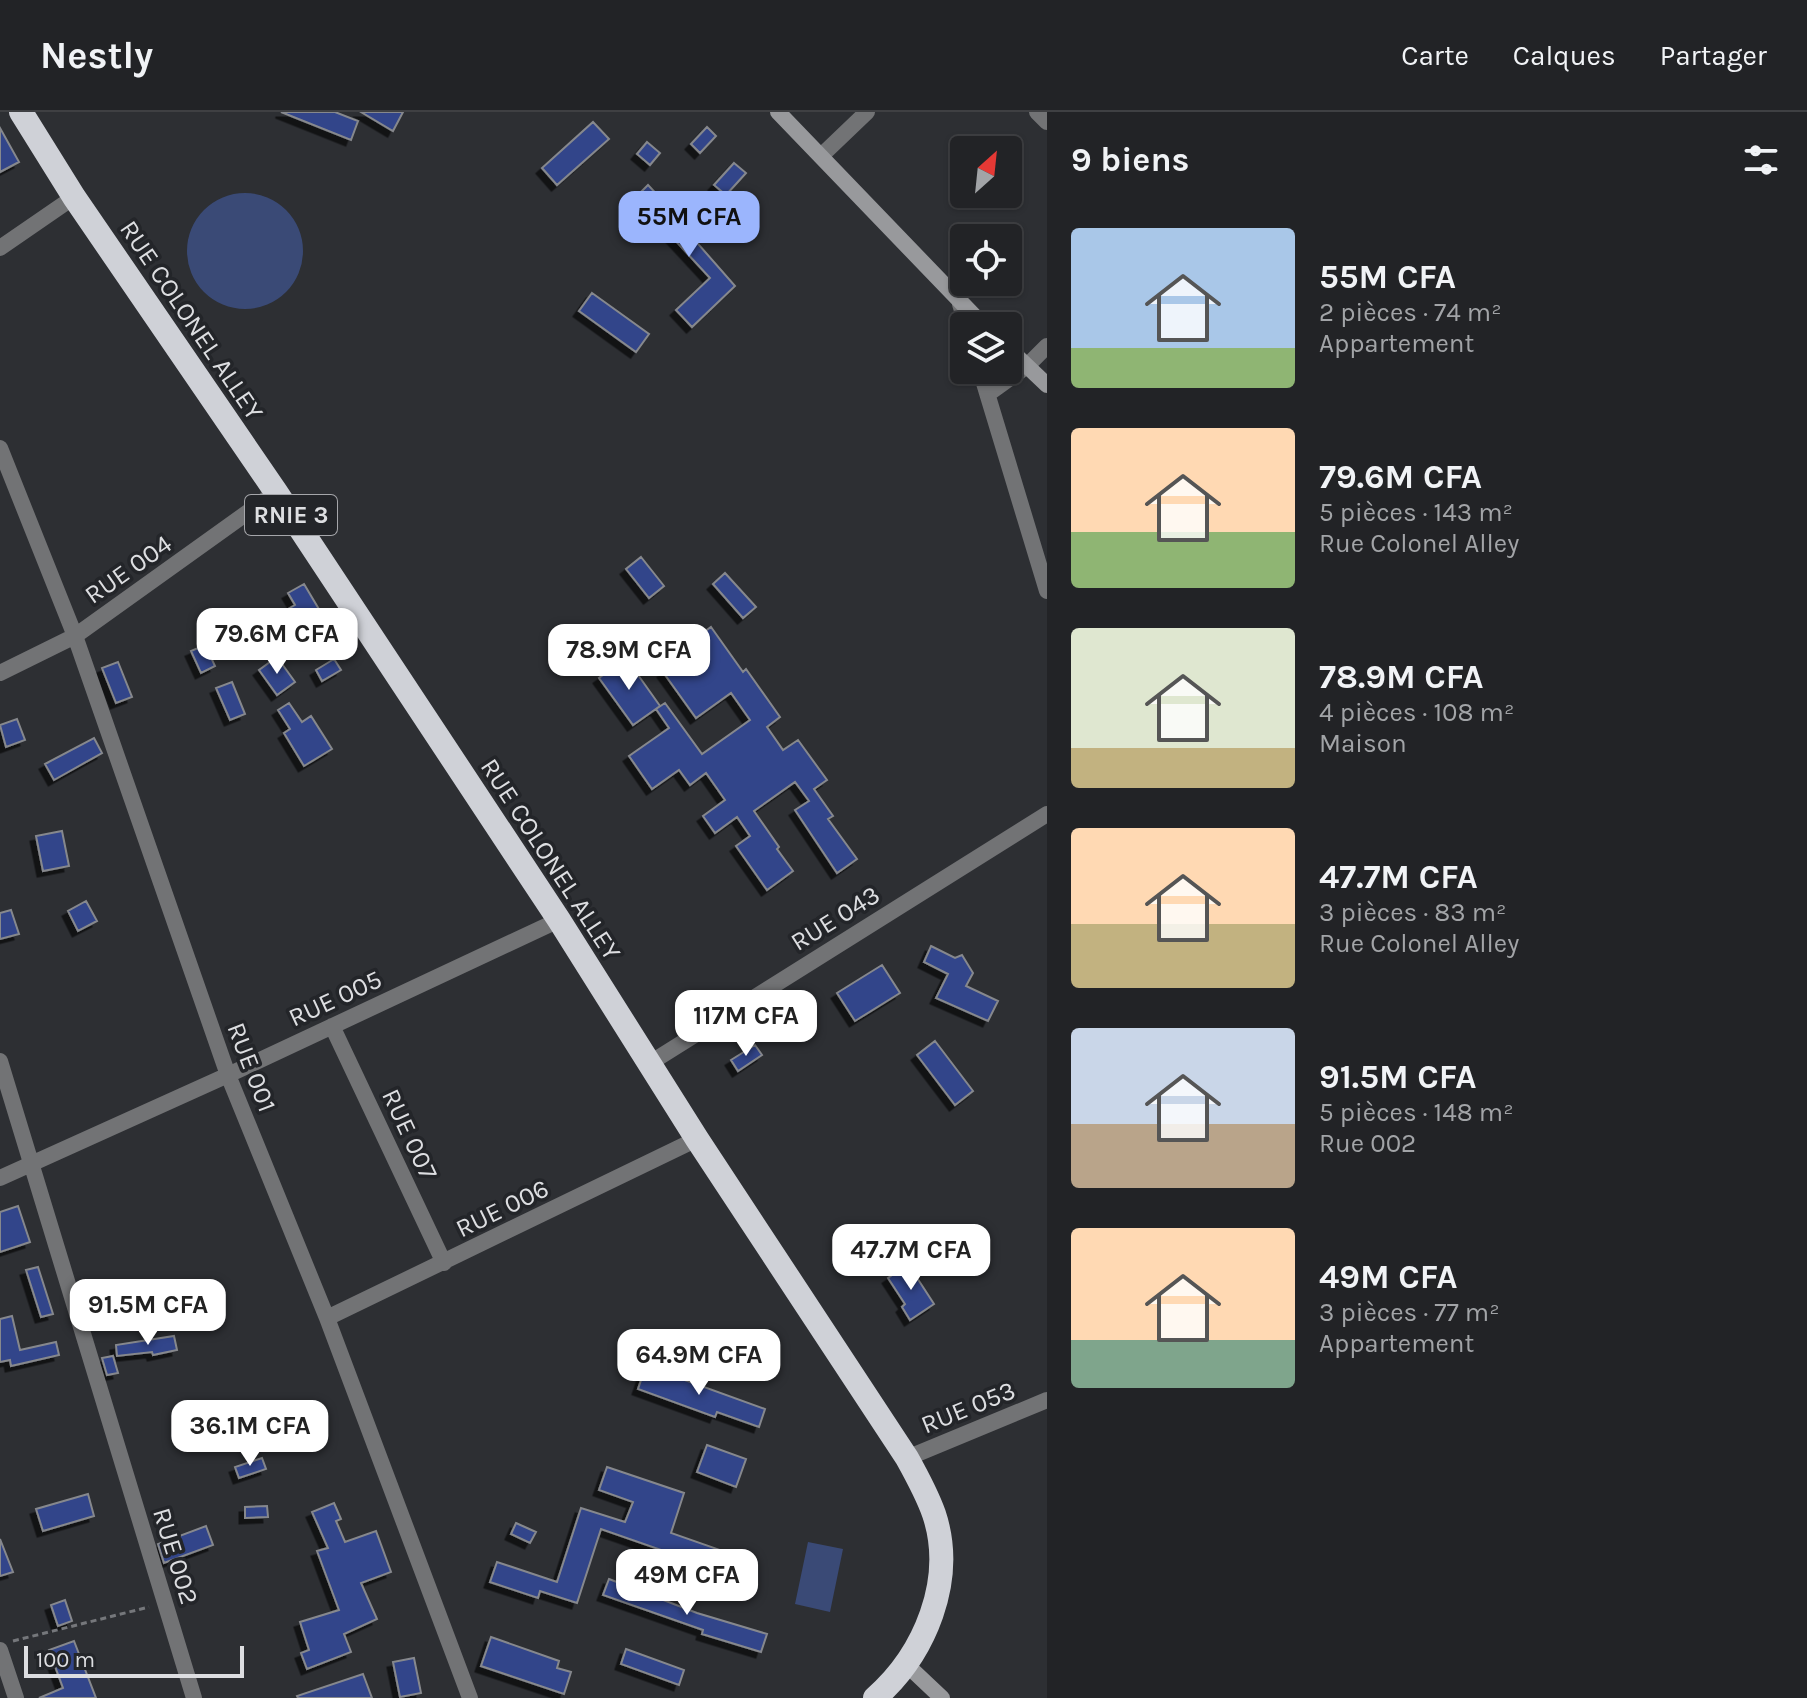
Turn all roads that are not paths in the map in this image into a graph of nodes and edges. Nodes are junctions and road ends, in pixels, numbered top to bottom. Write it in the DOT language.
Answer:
graph roads {
  1 [pos="21,112"];
  2 [pos="778,112"];
  3 [pos="867,112"];
  4 [pos="1037,112"];
  5 [pos="1047,122"];
  6 [pos="821,156"];
  7 [pos="74,197"];
  8 [pos="0,248"];
  9 [pos="960,304"];
  10 [pos="963,312"];
  11 [pos="969,312"];
  12 [pos="1047,346"];
  13 [pos="1022,361"];
  14 [pos="1027,366"];
  15 [pos="985,384"];
  16 [pos="1047,385"];
  17 [pos="988,394"];
  18 [pos="0,448"];
  19 [pos="276,492"];
  20 [pos="1047,591"];
  21 [pos="75,636"];
  22 [pos="0,673"];
  23 [pos="1047,814"];
  24 [pos="559,920"];
  25 [pos="332,1026"];
  26 [pos="0,1061"];
  27 [pos="650,1063"];
  28 [pos="228,1075"];
  29 [pos="697,1139"];
  30 [pos="31,1162"];
  31 [pos="0,1178"];
  32 [pos="444,1263"];
  33 [pos="327,1318"];
  34 [pos="1047,1400"];
  35 [pos="907,1458"];
  36 [pos="0,1650"];
  37 [pos="907,1665"];
  38 [pos="16,1698"];
  39 [pos="194,1698"];
  40 [pos="470,1698"];
  41 [pos="875,1698"];
  42 [pos="942,1698"];
  1 -- 7 [label="highway, RUE COLONEL ALLEY / RNIE 3"];
  2 -- 6 [label="main road"];
  3 -- 6 [label="street"];
  4 -- 5 [label="street"];
  6 -- 9 [label="main road"];
  7 -- 8 [label="street"];
  7 -- 19 [label="highway, RUE COLONEL ALLEY / RNIE 3"];
  9 -- 10 [label="street"];
  9 -- 11 [label="main road"];
  12 -- 14 [label="street"];
  13 -- 14 [label="main road"];
  14 -- 16 [label="main road"];
  14 -- 17 [label="street"];
  15 -- 17 [label="street"];
  17 -- 20 [label="street"];
  18 -- 21 [label="street, RUE 001"];
  19 -- 21 [label="street, RUE 004"];
  19 -- 24 [label="highway, RUE COLONEL ALLEY / RNIE 3"];
  21 -- 22 [label="street, RUE 004"];
  21 -- 28 [label="street, RUE 001"];
  23 -- 27 [label="street, RUE 043"];
  24 -- 25 [label="street, RUE 005"];
  24 -- 27 [label="highway, RUE COLONEL ALLEY / RNIE 3"];
  25 -- 28 [label="street, RUE 005"];
  25 -- 32 [label="street, RUE 007"];
  26 -- 30 [label="street, RUE 002"];
  27 -- 29 [label="highway, RUE COLONEL ALLEY / RNIE 3"];
  28 -- 30 [label="street, RUE 005"];
  28 -- 33 [label="street, RUE 001"];
  29 -- 32 [label="street, RUE 006"];
  29 -- 35 [label="highway, RUE COLONEL ALLEY / RNIE 3"];
  30 -- 31 [label="street, RUE 005"];
  30 -- 39 [label="street, RUE 002"];
  32 -- 33 [label="street, RUE 006"];
  33 -- 40 [label="street, RUE 001"];
  34 -- 35 [label="street, RUE 053"];
  35 -- 37 [label="highway, RUE COLONEL ALLEY / RNIE 3"];
  36 -- 38 [label="street"];
  37 -- 41 [label="highway, RNIE 3"];
  37 -- 42 [label="main road"];
}
